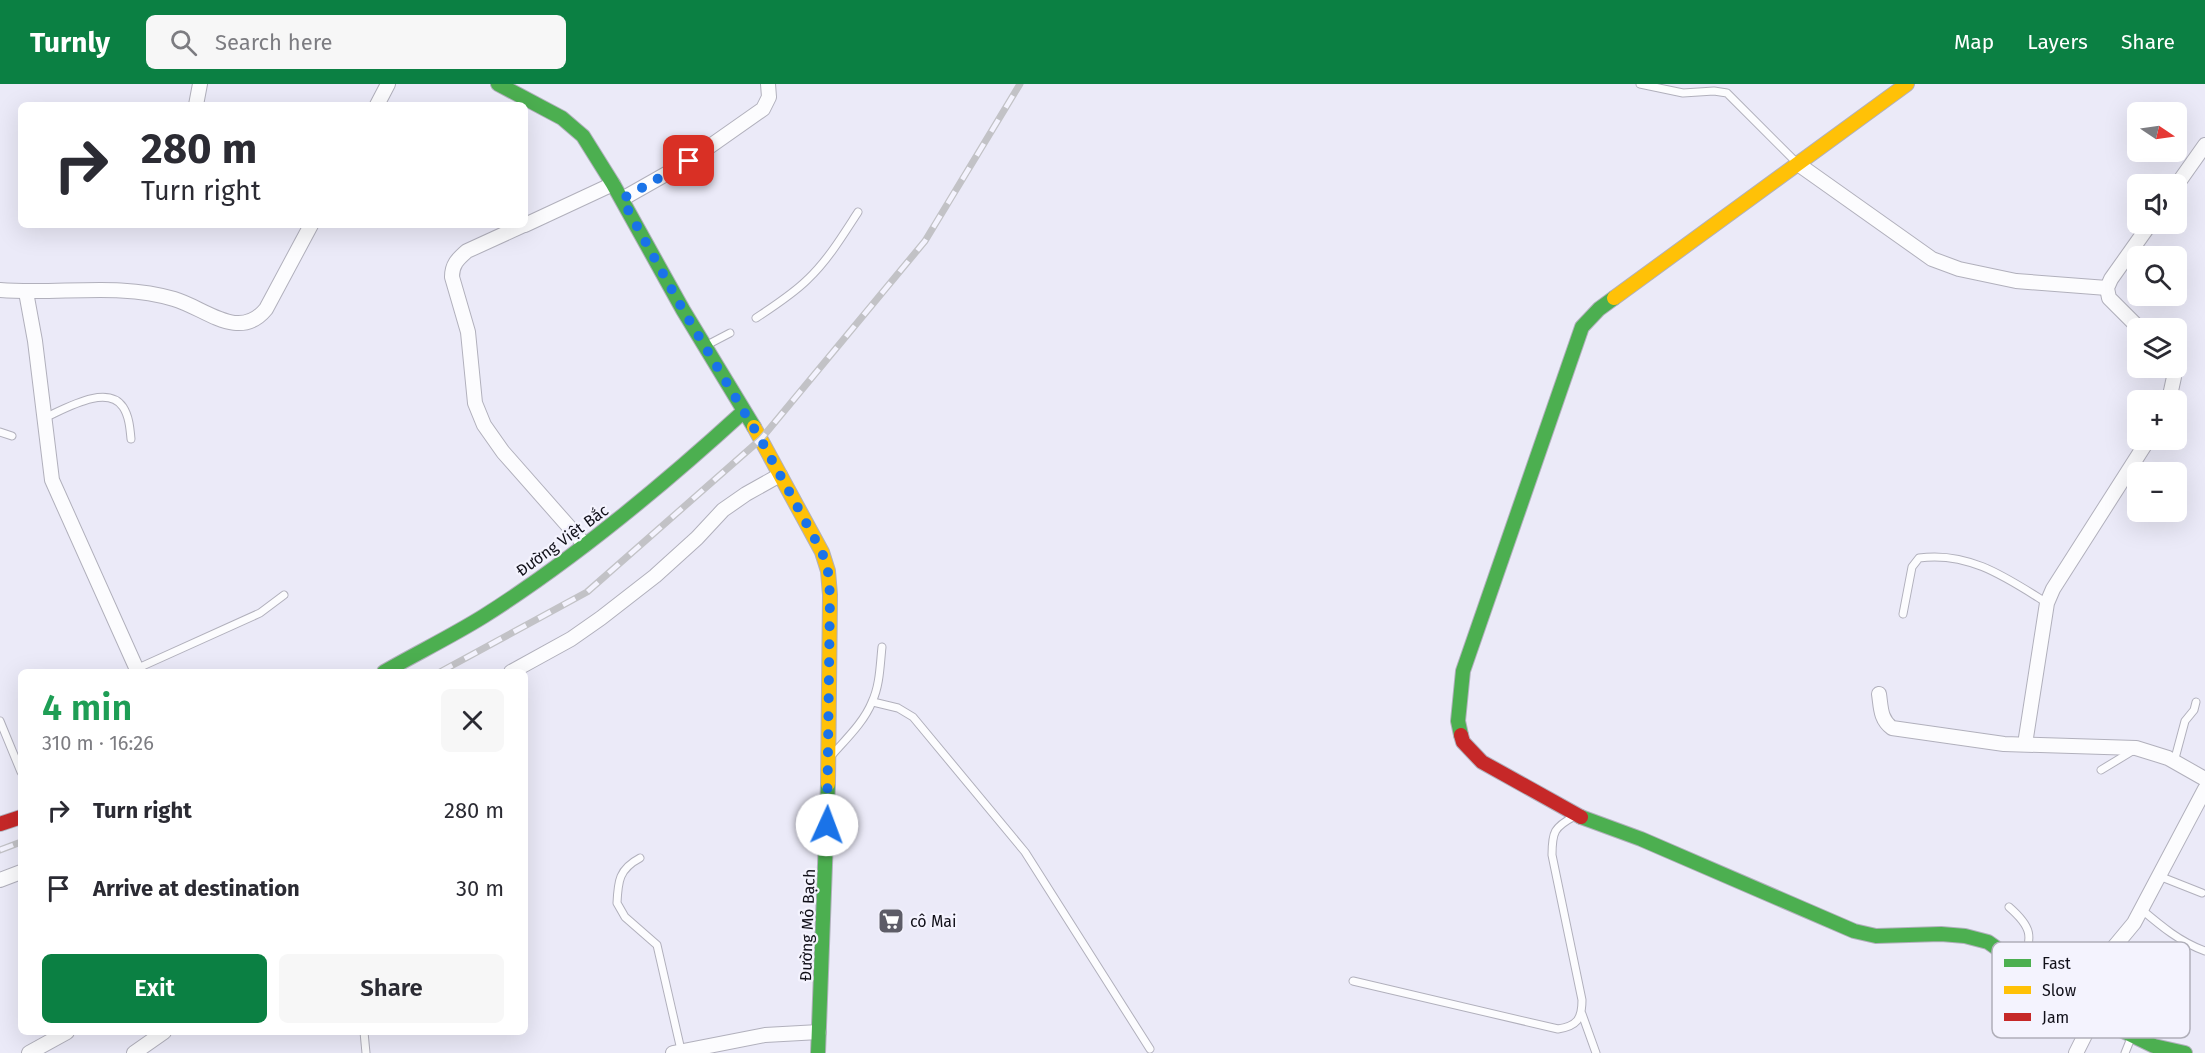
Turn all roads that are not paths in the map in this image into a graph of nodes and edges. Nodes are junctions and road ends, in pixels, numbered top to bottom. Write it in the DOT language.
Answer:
graph roads {
  1 [pos="200,84"];
  2 [pos="388,84"];
  3 [pos="498,84"];
  4 [pos="768,84"];
  5 [pos="1640,84"];
  6 [pos="1907,84"];
  7 [pos="197,102"];
  8 [pos="379,102"];
  9 [pos="2205,145"];
  10 [pos="1798,164"];
  11 [pos="2184,174"];
  12 [pos="613,184"];
  13 [pos="622,199"];
  14 [pos="858,212"];
  15 [pos="528,223"];
  16 [pos="309,228"];
  17 [pos="517,228"];
  18 [pos="2143,234"];
  19 [pos="2107,288"];
  20 [pos="0,290"];
  21 [pos="26,292"];
  22 [pos="756,318"];
  23 [pos="2129,318"];
  24 [pos="730,333"];
  25 [pos="705,347"];
  26 [pos="743,412"];
  27 [pos="44,418"];
  28 [pos="0,432"];
  29 [pos="12,436"];
  30 [pos="131,439"];
  31 [pos="2142,450"];
  32 [pos="780,475"];
  33 [pos="585,545"];
  34 [pos="284,595"];
  35 [pos="2047,603"];
  36 [pos="1903,614"];
  37 [pos="882,646"];
  38 [pos="137,669"];
  39 [pos="139,669"];
  40 [pos="389,669"];
  41 [pos="517,669"];
  42 [pos="1879,694"];
  43 [pos="873,702"];
  44 [pos="2196,702"];
  45 [pos="0,720"];
  46 [pos="2025,744"];
  47 [pos="2136,748"];
  48 [pos="828,759"];
  49 [pos="2174,762"];
  50 [pos="18,765"];
  51 [pos="2102,770"];
  52 [pos="2205,779"];
  53 [pos="2204,793"];
  54 [pos="1577,815"];
  55 [pos="18,818"];
  56 [pos="0,824"];
  57 [pos="640,858"];
  58 [pos="18,873"];
  59 [pos="2159,876"];
  60 [pos="0,879"];
  61 [pos="2202,893"];
  62 [pos="2009,907"];
  63 [pos="2141,909"];
  64 [pos="2029,942"];
  65 [pos="2118,942"];
  66 [pos="2185,942"];
  67 [pos="1992,945"];
  68 [pos="2190,945"];
  69 [pos="2205,951"];
  70 [pos="1353,981"];
  71 [pos="1582,1014"];
  72 [pos="819,1032"];
  73 [pos="62,1035"];
  74 [pos="160,1035"];
  75 [pos="364,1035"];
  76 [pos="2084,1038"];
  77 [pos="2131,1038"];
  78 [pos="2138,1038"];
  79 [pos="719,1048"];
  80 [pos="1150,1049"];
  81 [pos="676,1052"];
  82 [pos="29,1053"];
  83 [pos="134,1053"];
  84 [pos="366,1053"];
  85 [pos="818,1053"];
  86 [pos="1596,1053"];
  87 [pos="2076,1053"];
  88 [pos="2125,1053"];
  89 [pos="2185,1053"];
  1 -- 7 [label="street"];
  2 -- 8 [label="street"];
  3 -- 12 [label="street, Đường Mỏ Bạch"];
  4 -- 13 [label="street"];
  5 -- 10 [label="lane"];
  6 -- 10 [label="street"];
  9 -- 11 [label="street"];
  10 -- 19 [label="street"];
  10 -- 54 [label="street"];
  12 -- 13 [label="street, Đường Mỏ Bạch"];
  12 -- 15 [label="street"];
  13 -- 25 [label="street, Đường Mỏ Bạch"];
  14 -- 22 [label="lane"];
  16 -- 21 [label="street"];
  17 -- 33 [label="street"];
  18 -- 19 [label="street"];
  19 -- 23 [label="street"];
  20 -- 21 [label="street"];
  21 -- 27 [label="street"];
  24 -- 25 [label="lane"];
  25 -- 26 [label="street, Đường Mỏ Bạch"];
  26 -- 32 [label="street, Đường Mỏ Bạch"];
  26 -- 33 [label="street, Đường Việt Bắc"];
  27 -- 30 [label="lane"];
  27 -- 38 [label="street"];
  28 -- 29 [label="lane"];
  31 -- 35 [label="street"];
  32 -- 41 [label="street"];
  32 -- 48 [label="street, Đường Mỏ Bạch"];
  33 -- 40 [label="street, Đường Việt Bắc"];
  34 -- 39 [label="lane"];
  35 -- 36 [label="lane"];
  35 -- 46 [label="street"];
  37 -- 43 [label="lane"];
  42 -- 46 [label="street"];
  43 -- 48 [label="lane"];
  43 -- 80 [label="lane"];
  44 -- 49 [label="lane"];
  45 -- 50 [label="lane"];
  46 -- 47 [label="street"];
  47 -- 49 [label="street"];
  47 -- 51 [label="lane"];
  48 -- 72 [label="street, Đường Mỏ Bạch"];
  49 -- 52 [label="street"];
  53 -- 59 [label="street"];
  54 -- 67 [label="street"];
  54 -- 71 [label="lane"];
  55 -- 56 [label="street"];
  57 -- 81 [label="lane"];
  58 -- 60 [label="street"];
  59 -- 61 [label="lane"];
  59 -- 63 [label="street"];
  62 -- 64 [label="lane"];
  63 -- 65 [label="street"];
  63 -- 66 [label="lane"];
  68 -- 69 [label="lane"];
  70 -- 71 [label="lane"];
  71 -- 86 [label="lane"];
  72 -- 79 [label="street"];
  72 -- 85 [label="street, Đường Mỏ Bạch"];
  73 -- 82 [label="street"];
  74 -- 83 [label="street"];
  75 -- 84 [label="lane"];
  76 -- 87 [label="street"];
  77 -- 88 [label="lane"];
  78 -- 89 [label="street"];
  79 -- 81 [label="street"];
}
